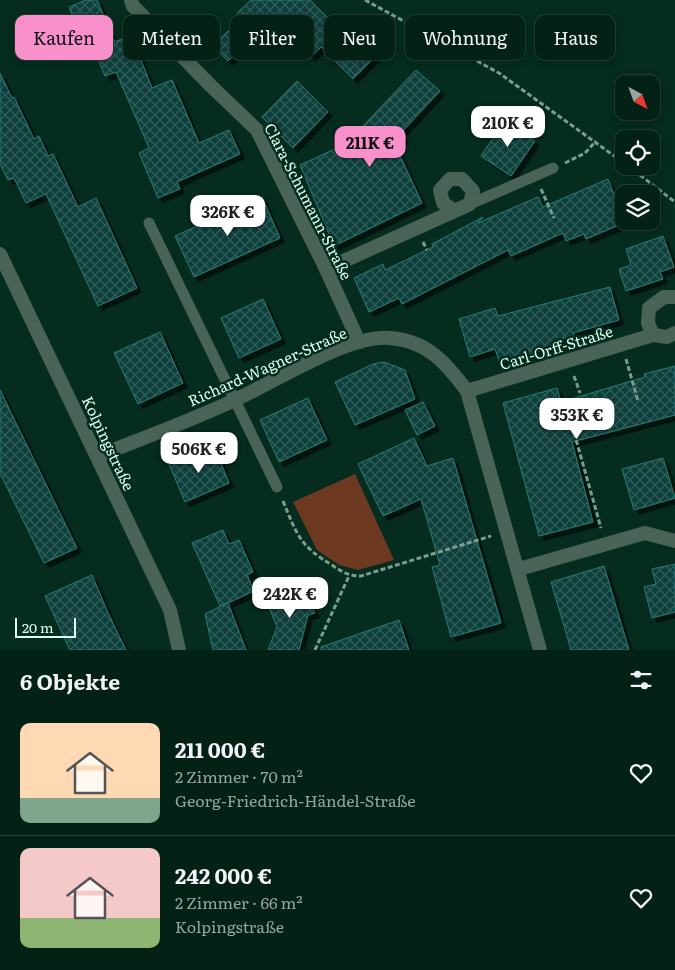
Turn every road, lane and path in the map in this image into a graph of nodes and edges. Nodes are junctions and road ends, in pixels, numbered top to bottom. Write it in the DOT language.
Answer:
graph roads {
  1 [pos="131,0"];
  2 [pos="365,0"];
  3 [pos="596,141"];
  4 [pos="615,156"];
  5 [pos="553,168"];
  6 [pos="640,175"];
  7 [pos="535,177"];
  8 [pos="675,202"];
  9 [pos="470,204"];
  10 [pos="455,211"];
  11 [pos="554,218"];
  12 [pos="149,223"];
  13 [pos="0,254"];
  14 [pos="326,269"];
  15 [pos="675,297"];
  16 [pos="675,333"];
  17 [pos="653,334"];
  18 [pos="359,342"];
  19 [pos="621,344"];
  20 [pos="467,391"];
  21 [pos="234,400"];
  22 [pos="638,401"];
  23 [pos="566,404"];
  24 [pos="98,456"];
  25 [pos="277,487"];
  26 [pos="508,531"];
  27 [pos="675,541"];
  28 [pos="606,543"];
  29 [pos="519,569"];
  30 [pos="349,576"];
  31 [pos="179,650"];
  32 [pos="315,650"];
  33 [pos="540,650"];
  1 -- 14 [label="street, Clara-Schumann-Straße"];
  2 -- 3 [label="path"];
  3 -- 4 [label="path"];
  3 -- 5 [label="path"];
  5 -- 7 [label="lane"];
  6 -- 8 [label="path"];
  7 -- 9 [label="lane"];
  7 -- 11 [label="path"];
  9 -- 10 [label="street"];
  9 -- 10 [label="street"];
  10 -- 14 [label="street"];
  12 -- 21 [label="lane"];
  13 -- 24 [label="street, Kolpingstraße"];
  14 -- 18 [label="street, Clara-Schumann-Straße"];
  15 -- 17 [label="street"];
  16 -- 17 [label="street, Carl-Orff-Straße"];
  17 -- 19 [label="street, Carl-Orff-Straße"];
  18 -- 20 [label="street, Richard-Wagner-Straße"];
  18 -- 21 [label="street, Richard-Wagner-Straße"];
  19 -- 20 [label="street, Carl-Orff-Straße"];
  19 -- 22 [label="path"];
  20 -- 26 [label="street, Richard-Wagner-Straße"];
  21 -- 24 [label="street, Richard-Wagner-Straße"];
  21 -- 25 [label="lane"];
  23 -- 28 [label="path"];
  24 -- 31 [label="street, Kolpingstraße"];
  25 -- 30 [label="path"];
  26 -- 29 [label="street, Richard-Wagner-Straße"];
  26 -- 30 [label="path"];
  27 -- 28 [label="street"];
  28 -- 29 [label="street"];
  29 -- 33 [label="street, Richard-Wagner-Straße"];
  30 -- 32 [label="path"];
}
